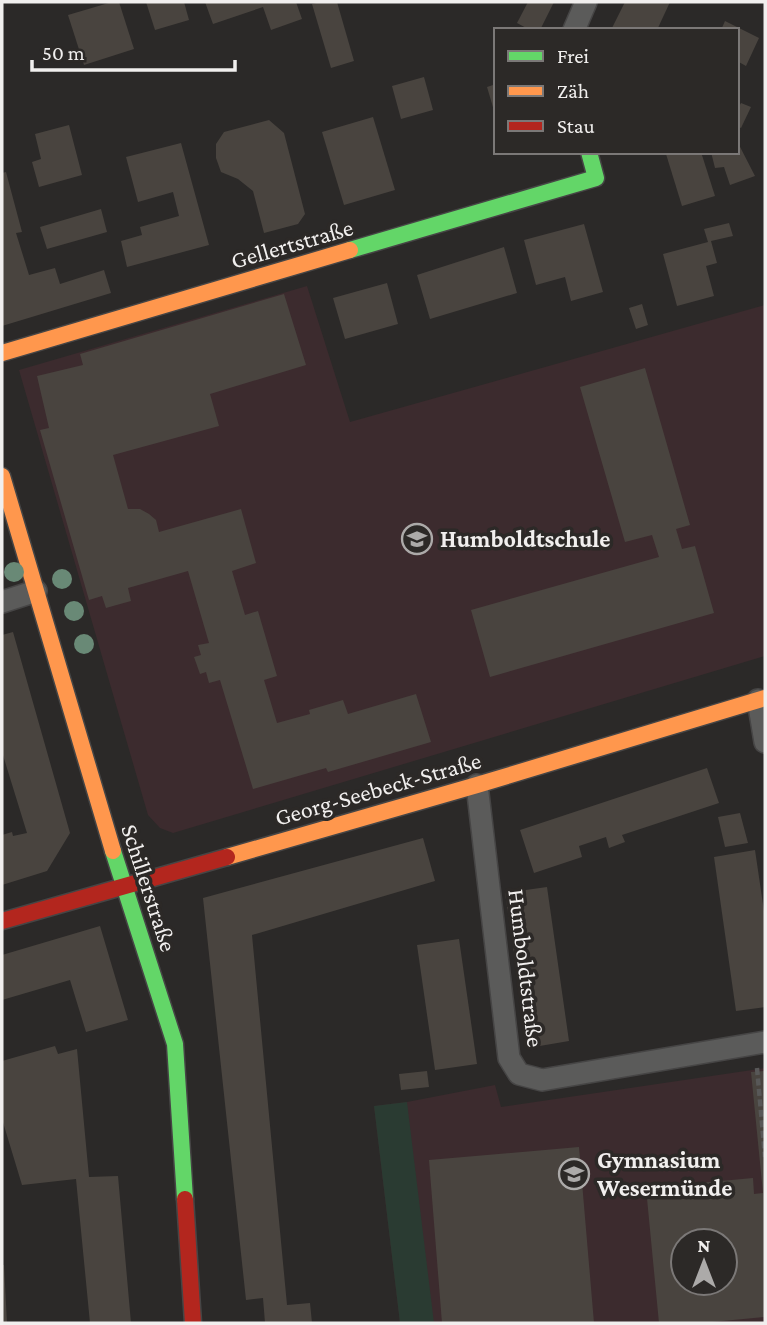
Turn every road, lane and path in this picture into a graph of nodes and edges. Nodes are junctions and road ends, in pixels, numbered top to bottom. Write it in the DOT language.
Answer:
graph roads {
  1 [pos="586,2"];
  2 [pos="575,28"];
  3 [pos="590,154"];
  4 [pos="2,353"];
  5 [pos="2,476"];
  6 [pos="36,592"];
  7 [pos="2,602"];
  8 [pos="762,699"];
  9 [pos="765,742"];
  10 [pos="477,785"];
  11 [pos="124,884"];
  12 [pos="2,921"];
  13 [pos="760,1043"];
  14 [pos="765,1157"];
  15 [pos="193,1323"];
  1 -- 2 [label="street"];
  3 -- 4 [label="street, Gellertstraße"];
  5 -- 6 [label="street, Schillerstraße"];
  6 -- 7 [label="street"];
  6 -- 11 [label="street, Schillerstraße"];
  8 -- 9 [label="street"];
  8 -- 10 [label="street, Georg-Seebeck-Straße"];
  10 -- 11 [label="street, Georg-Seebeck-Straße"];
  10 -- 13 [label="street, Humboldtstraße"];
  11 -- 12 [label="street, Georg-Seebeck-Straße"];
  11 -- 15 [label="street, Schillerstraße"];
  13 -- 14 [label="path"];
}
